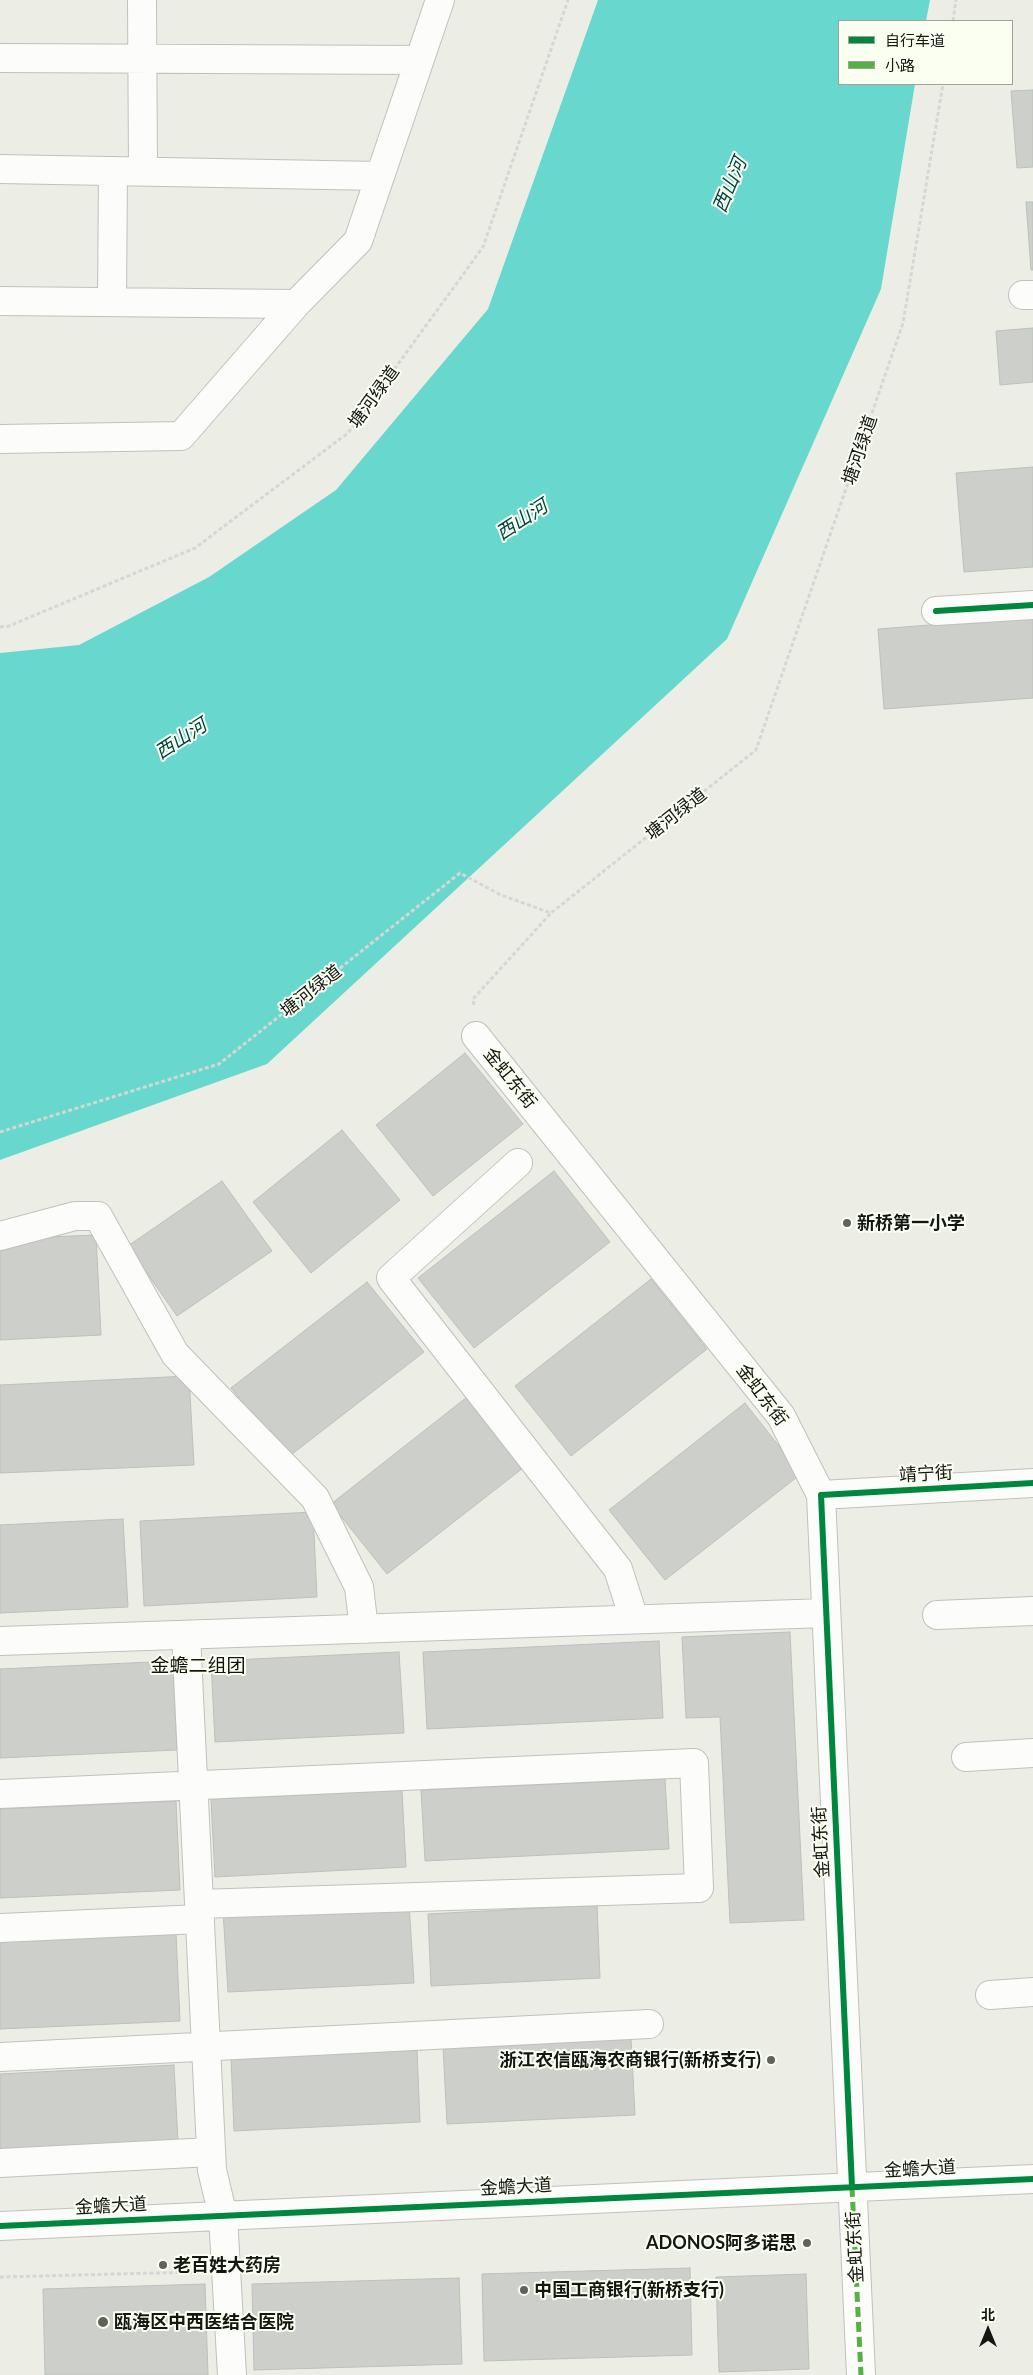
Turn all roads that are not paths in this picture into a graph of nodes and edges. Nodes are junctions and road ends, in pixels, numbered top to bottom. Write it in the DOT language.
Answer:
graph roads {
  1 [pos="142,0"];
  2 [pos="440,0"];
  3 [pos="0,58"];
  4 [pos="142,58"];
  5 [pos="419,60"];
  6 [pos="0,169"];
  7 [pos="114,171"];
  8 [pos="143,171"];
  9 [pos="380,176"];
  10 [pos="0,301"];
  11 [pos="112,302"];
  12 [pos="296,304"];
  13 [pos="0,439"];
  14 [pos="1033,605"];
  15 [pos="936,611"];
  16 [pos="476,1036"];
  17 [pos="518,1163"];
  18 [pos="0,1236"];
  19 [pos="1033,1483"];
  20 [pos="820,1495"];
  21 [pos="1033,1611"];
  22 [pos="826,1613"];
  23 [pos="937,1615"];
  24 [pos="634,1619"];
  25 [pos="364,1629"];
  26 [pos="186,1635"];
  27 [pos="0,1641"];
  28 [pos="1033,1753"];
  29 [pos="966,1757"];
  30 [pos="193,1784"];
  31 [pos="0,1794"];
  32 [pos="199,1912"];
  33 [pos="0,1928"];
  34 [pos="1033,1992"];
  35 [pos="990,1994"];
  36 [pos="649,2024"];
  37 [pos="206,2047"];
  38 [pos="0,2057"];
  39 [pos="211,2152"];
  40 [pos="0,2163"];
  41 [pos="1033,2179"];
  42 [pos="852,2187"];
  43 [pos="224,2216"];
  44 [pos="0,2226"];
  45 [pos="232,2375"];
  46 [pos="861,2375"];
  1 -- 4 [label="street"];
  2 -- 5 [label="street"];
  3 -- 4 [label="street"];
  4 -- 5 [label="street"];
  4 -- 8 [label="street"];
  5 -- 9 [label="street"];
  6 -- 7 [label="street"];
  7 -- 8 [label="street"];
  7 -- 11 [label="street"];
  8 -- 9 [label="street"];
  9 -- 12 [label="street"];
  10 -- 11 [label="street"];
  11 -- 12 [label="street"];
  12 -- 13 [label="street"];
  14 -- 15 [label="street"];
  16 -- 20 [label="street, 金虹东街"];
  17 -- 24 [label="street"];
  18 -- 25 [label="street"];
  19 -- 20 [label="street, 靖宁街"];
  20 -- 22 [label="street, 金虹东街"];
  21 -- 23 [label="street"];
  22 -- 24 [label="street"];
  22 -- 42 [label="street, 金虹东街"];
  24 -- 25 [label="street"];
  25 -- 26 [label="street"];
  26 -- 27 [label="street"];
  26 -- 30 [label="street"];
  28 -- 29 [label="street"];
  30 -- 31 [label="street"];
  30 -- 32 [label="street"];
  30 -- 32 [label="street"];
  32 -- 33 [label="street"];
  32 -- 37 [label="street"];
  34 -- 35 [label="street"];
  36 -- 37 [label="street"];
  37 -- 38 [label="street"];
  37 -- 39 [label="street"];
  39 -- 40 [label="street"];
  39 -- 43 [label="street"];
  41 -- 42 [label="street, 金蟾大道"];
  42 -- 43 [label="street, 金蟾大道"];
  42 -- 46 [label="street, 金虹东街"];
  43 -- 44 [label="street, 金蟾大道"];
  43 -- 45 [label="street"];
}
